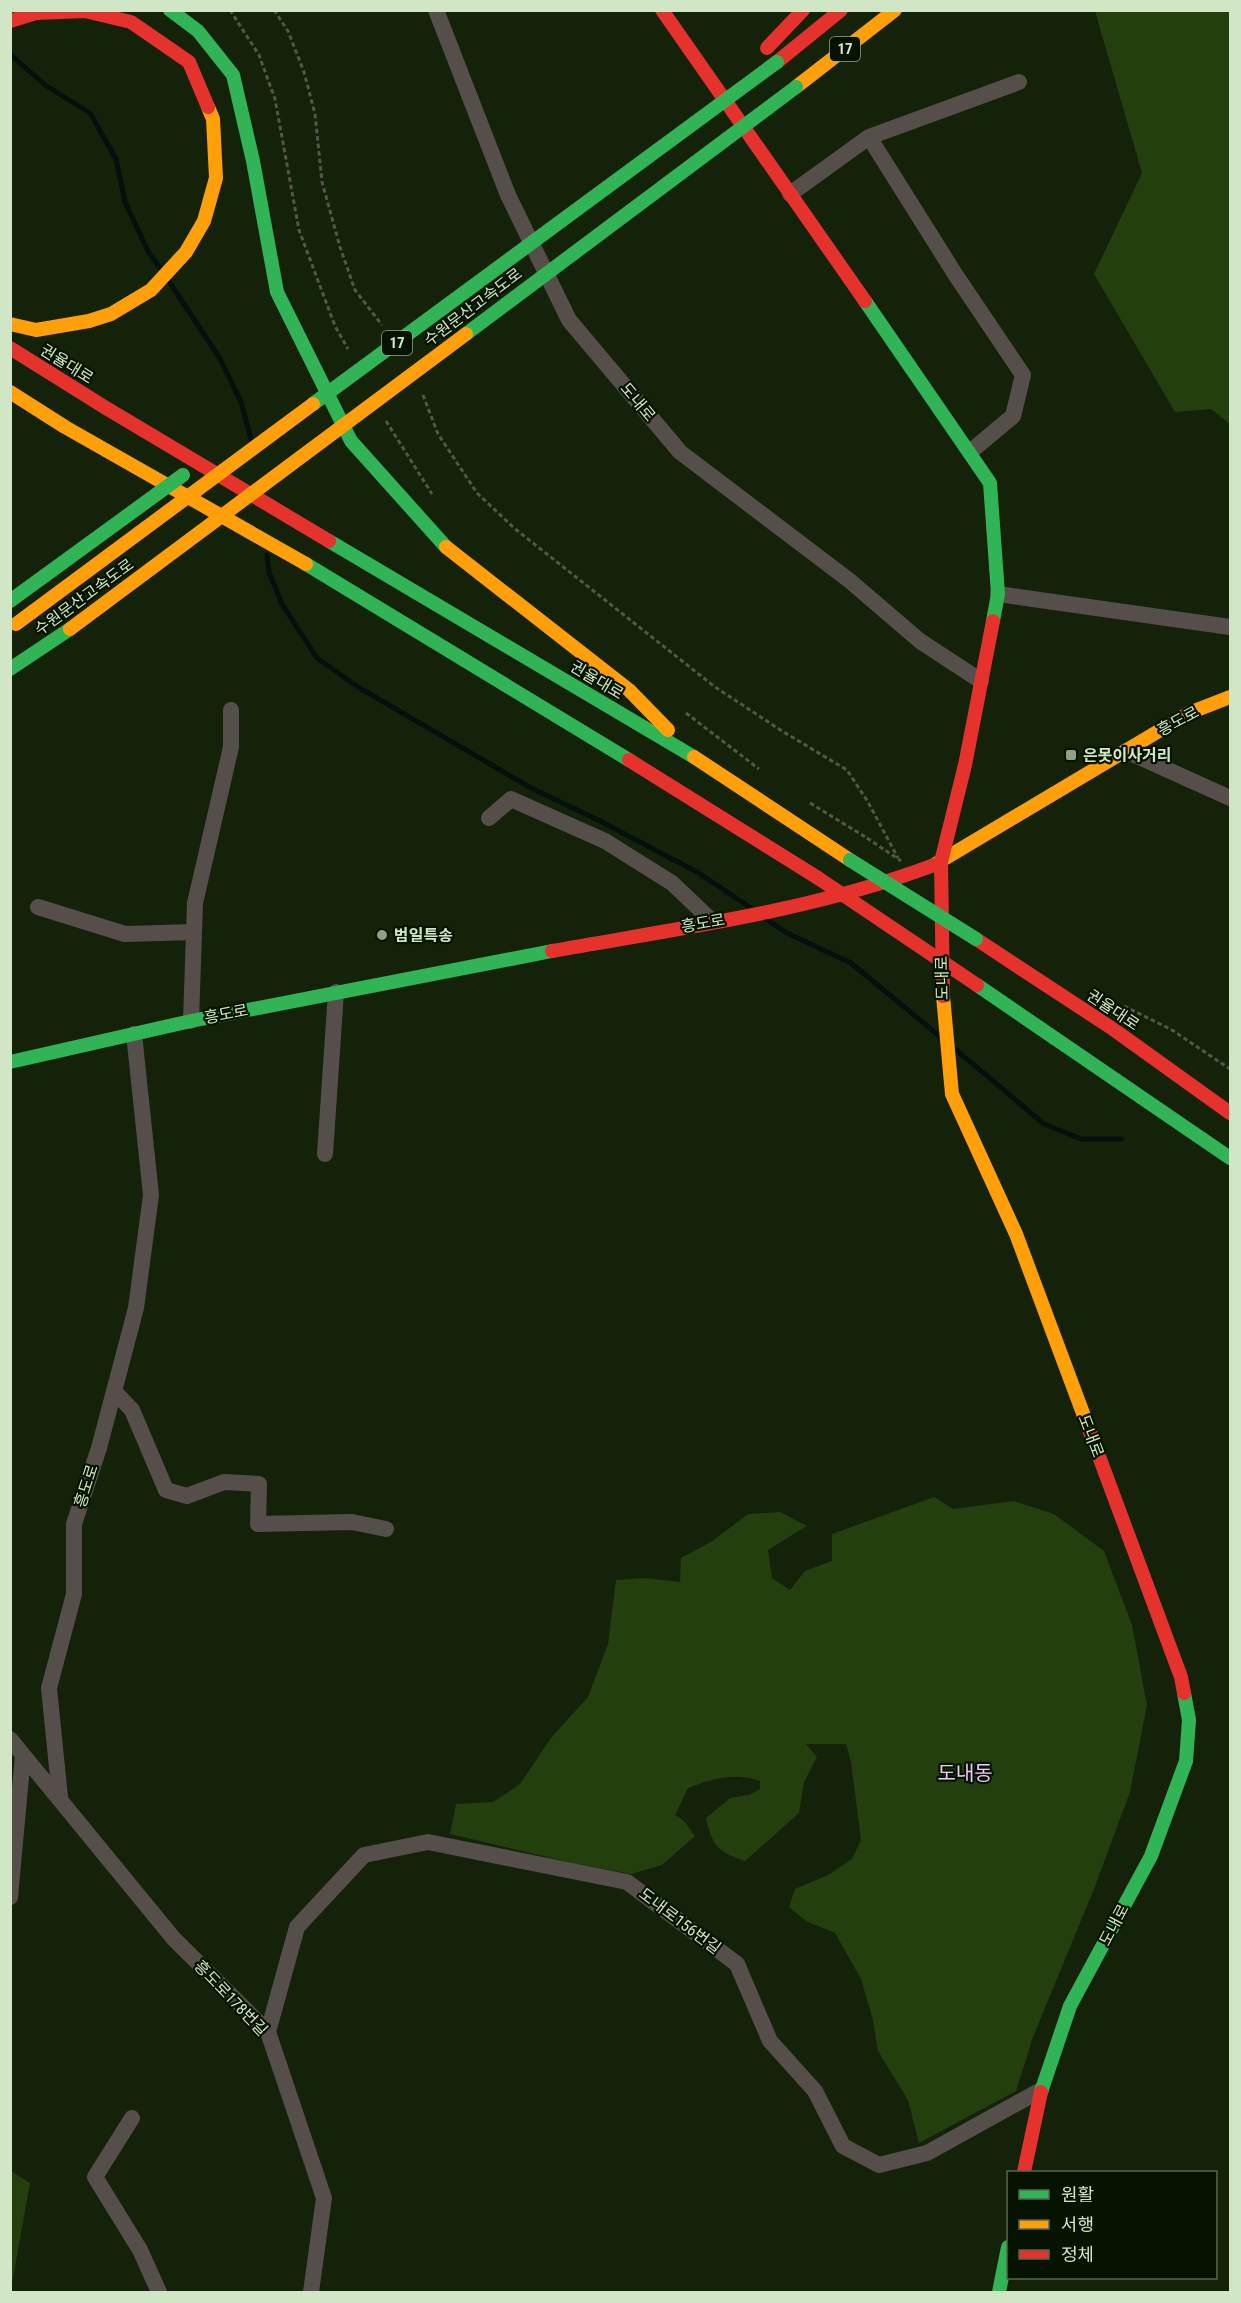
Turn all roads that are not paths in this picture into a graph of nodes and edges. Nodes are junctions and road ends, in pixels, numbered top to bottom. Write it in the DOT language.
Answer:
graph roads {
  1 [pos="170,10"];
  2 [pos="436,10"];
  3 [pos="662,10"];
  4 [pos="803,10"];
  5 [pos="841,10"];
  6 [pos="895,10"];
  7 [pos="10,21"];
  8 [pos="762,51"];
  9 [pos="729,76"];
  10 [pos="1019,82"];
  11 [pos="700,97"];
  12 [pos="869,137"];
  13 [pos="790,194"];
  14 [pos="537,216"];
  15 [pos="508,237"];
  16 [pos="10,324"];
  17 [pos="10,348"];
  18 [pos="327,370"];
  19 [pos="307,384"];
  20 [pos="10,392"];
  21 [pos="21,416"];
  22 [pos="66,427"];
  23 [pos="970,452"];
  24 [pos="212,454"];
  25 [pos="998,594"];
  26 [pos="10,601"];
  27 [pos="14,626"];
  28 [pos="1230,627"];
  29 [pos="10,669"];
  30 [pos="981,681"];
  31 [pos="1230,697"];
  32 [pos="231,710"];
  33 [pos="1126,751"];
  34 [pos="696,758"];
  35 [pos="1230,798"];
  36 [pos="489,818"];
  37 [pos="941,862"];
  38 [pos="38,907"];
  39 [pos="718,920"];
  40 [pos="194,932"];
  41 [pos="336,992"];
  42 [pos="191,1021"];
  43 [pos="1113,1029"];
  44 [pos="134,1034"];
  45 [pos="1083,1057"];
  46 [pos="10,1062"];
  47 [pos="1230,1099"];
  48 [pos="1230,1113"];
  49 [pos="325,1154"];
  50 [pos="1230,1158"];
  51 [pos="1212,1163"];
  52 [pos="114,1391"];
  53 [pos="386,1529"];
  54 [pos="10,1739"];
  55 [pos="23,1755"];
  56 [pos="60,1797"];
  57 [pos="10,1897"];
  58 [pos="268,2032"];
  59 [pos="1041,2090"];
  60 [pos="132,2118"];
  61 [pos="1024,2171"];
  62 [pos="1007,2252"];
  63 [pos="159,2292"];
  64 [pos="311,2292"];
  65 [pos="999,2292"];
  1 -- 34 [label="main road"];
  2 -- 30 [label="street, 도내로"];
  3 -- 13 [label="main road, 도내로"];
  4 -- 8 [label="main road"];
  5 -- 27 [label="main road, 수원문산고속도로 / 17, bridge"];
  6 -- 29 [label="main road, 수원문산고속도로 / 17, bridge"];
  7 -- 16 [label="main road"];
  9 -- 11 [label="main road"];
  10 -- 12 [label="street"];
  12 -- 13 [label="street"];
  12 -- 23 [label="street"];
  13 -- 23 [label="main road, 도내로"];
  14 -- 15 [label="main road"];
  17 -- 34 [label="main road, 권율대로, bridge"];
  18 -- 19 [label="main road"];
  20 -- 22 [label="main road"];
  21 -- 22 [label="main road"];
  22 -- 45 [label="main road, bridge"];
  23 -- 25 [label="main road, 도내로"];
  24 -- 26 [label="main road, bridge"];
  25 -- 28 [label="street"];
  25 -- 30 [label="main road, 도내로"];
  30 -- 37 [label="main road, 도내로"];
  31 -- 33 [label="main road, 흥도로"];
  32 -- 40 [label="street"];
  33 -- 35 [label="street"];
  33 -- 37 [label="main road, 흥도로"];
  34 -- 43 [label="main road, 권율대로, bridge"];
  36 -- 39 [label="street"];
  37 -- 39 [label="main road, 흥도로"];
  37 -- 59 [label="main road, 도내로"];
  38 -- 40 [label="street"];
  39 -- 41 [label="main road, 흥도로"];
  40 -- 42 [label="street"];
  41 -- 42 [label="main road, 흥도로"];
  41 -- 49 [label="street"];
  42 -- 44 [label="main road, 흥도로"];
  43 -- 47 [label="main road"];
  43 -- 48 [label="main road, 권율대로"];
  44 -- 46 [label="main road, 흥도로"];
  44 -- 52 [label="street, 흥도로"];
  45 -- 50 [label="main road"];
  45 -- 51 [label="main road"];
  52 -- 53 [label="street"];
  52 -- 56 [label="street, 흥도로"];
  54 -- 55 [label="street, 흥도로178번길"];
  55 -- 56 [label="street, 흥도로178번길"];
  55 -- 57 [label="street"];
  56 -- 58 [label="street, 흥도로178번길"];
  58 -- 59 [label="street, 도내로156번길"];
  58 -- 64 [label="street, 흥도로178번길"];
  59 -- 61 [label="main road, 도내로"];
  60 -- 63 [label="street"];
  62 -- 65 [label="main road"];
}
